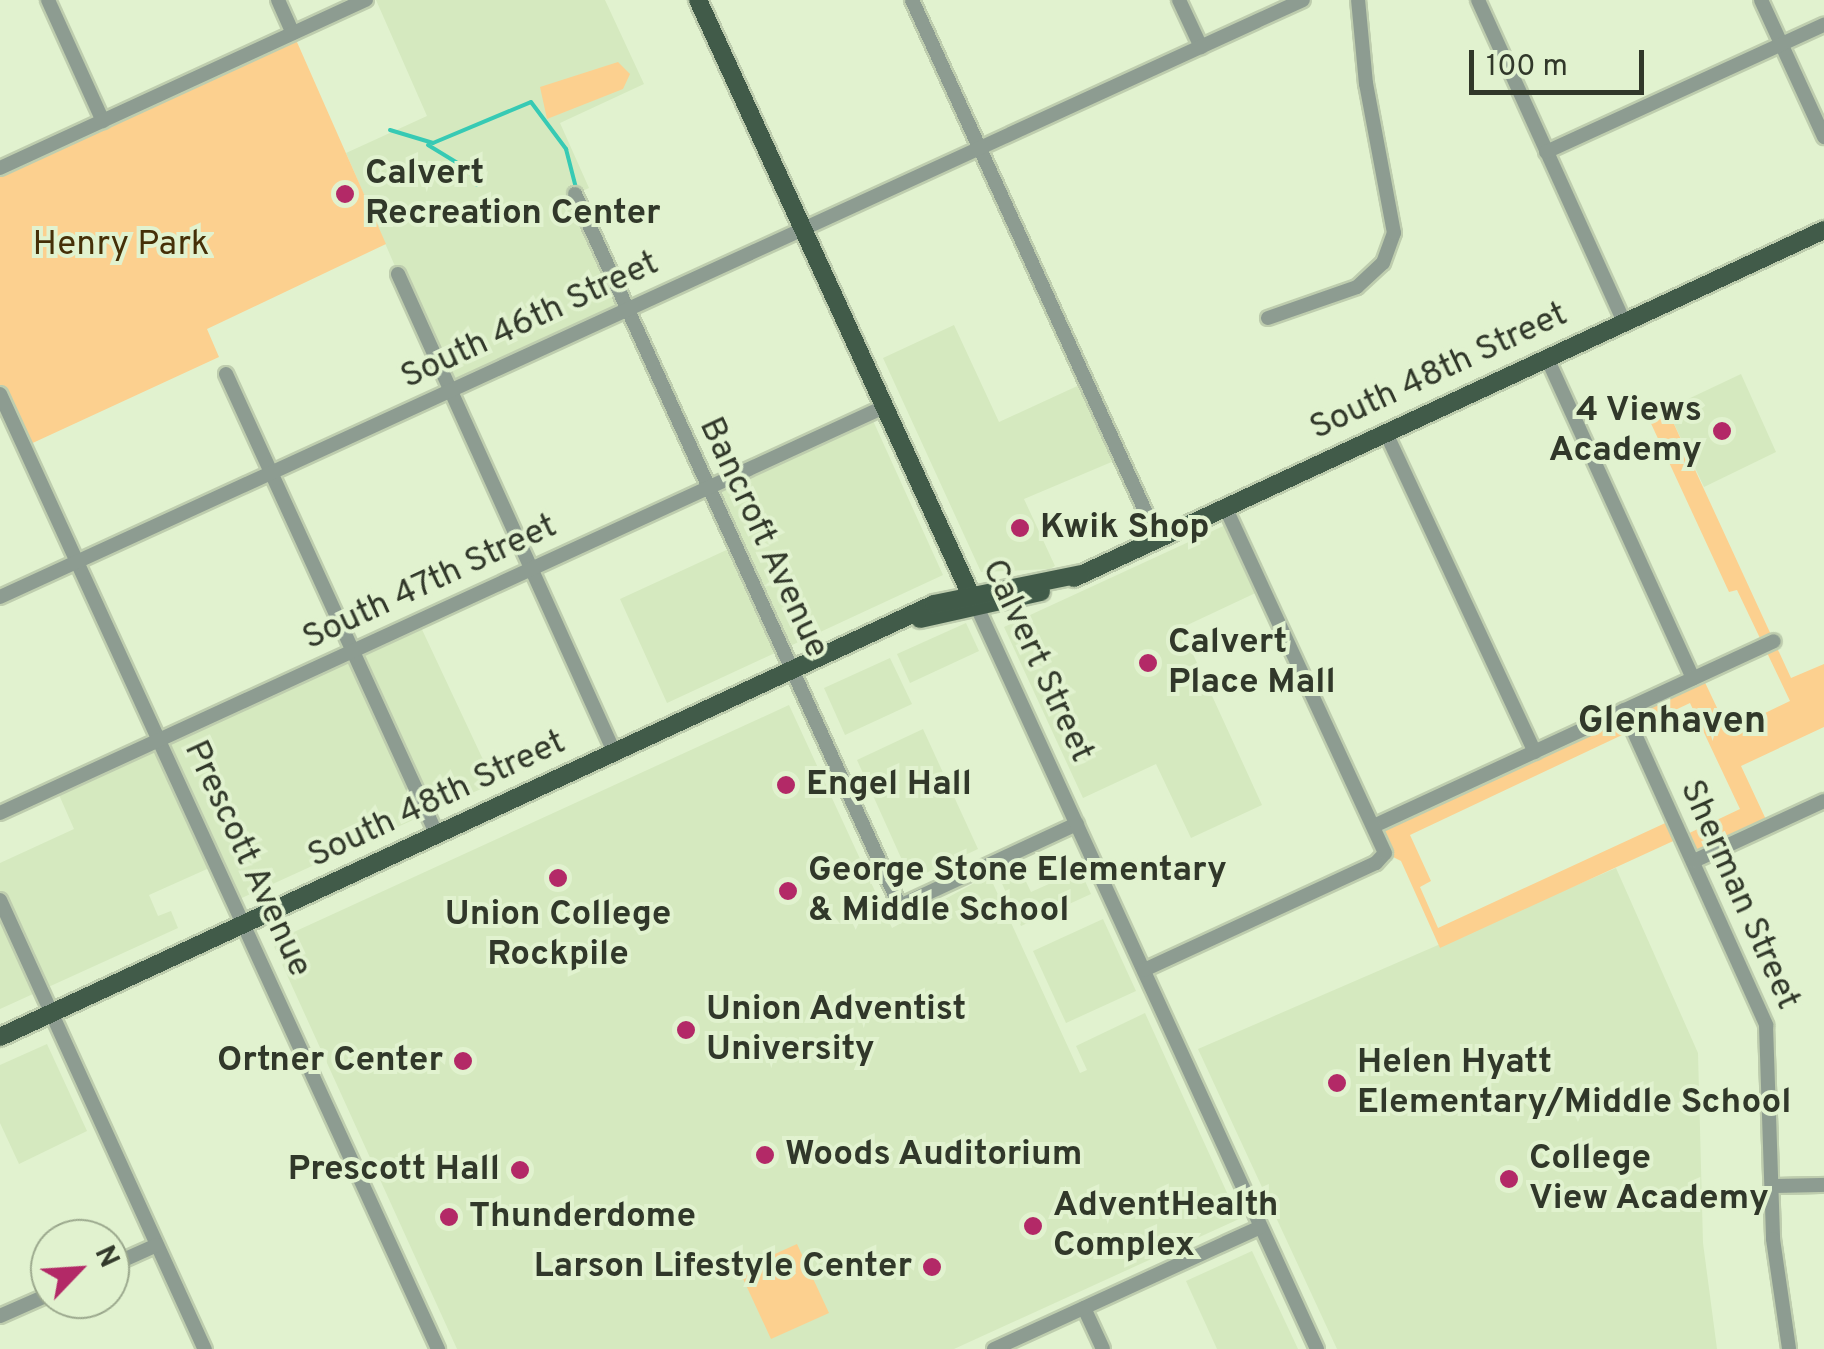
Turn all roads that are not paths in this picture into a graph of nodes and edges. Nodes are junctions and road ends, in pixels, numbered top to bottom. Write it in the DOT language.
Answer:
graph roads {
  1 [pos="48,0"];
  2 [pos="278,0"];
  3 [pos="366,0"];
  4 [pos="698,0"];
  5 [pos="912,0"];
  6 [pos="1179,0"];
  7 [pos="1303,0"];
  8 [pos="1358,0"];
  9 [pos="1478,0"];
  10 [pos="1761,0"];
  11 [pos="1824,24"];
  12 [pos="293,34"];
  13 [pos="1781,44"];
  14 [pos="1201,47"];
  15 [pos="103,121"];
  16 [pos="1824,137"];
  17 [pos="979,149"];
  18 [pos="1546,152"];
  19 [pos="0,168"];
  20 [pos="575,194"];
  21 [pos="802,230"];
  22 [pos="1824,230"];
  23 [pos="398,274"];
  24 [pos="626,310"];
  25 [pos="1268,318"];
  26 [pos="1624,322"];
  27 [pos="1547,358"];
  28 [pos="226,374"];
  29 [pos="450,391"];
  30 [pos="0,394"];
  31 [pos="884,408"];
  32 [pos="1386,433"];
  33 [pos="271,473"];
  34 [pos="707,489"];
  35 [pos="1225,508"];
  36 [pos="1158,539"];
  37 [pos="77,562"];
  38 [pos="531,570"];
  39 [pos="0,597"];
  40 [pos="973,600"];
  41 [pos="1774,641"];
  42 [pos="353,651"];
  43 [pos="792,674"];
  44 [pos="1693,678"];
  45 [pos="1624,710"];
  46 [pos="159,740"];
  47 [pos="1535,752"];
  48 [pos="615,754"];
  49 [pos="1824,801"];
  50 [pos="0,813"];
  51 [pos="1077,824"];
  52 [pos="1376,825"];
  53 [pos="437,835"];
  54 [pos="1694,861"];
  55 [pos="0,900"];
  56 [pos="244,925"];
  57 [pos="1144,970"];
  58 [pos="51,1013"];
  59 [pos="0,1036"];
  60 [pos="1824,1185"];
  61 [pos="1772,1186"];
  62 [pos="1260,1226"];
  63 [pos="157,1244"];
  64 [pos="130,1257"];
  65 [pos="30,1303"];
  66 [pos="1084,1308"];
  67 [pos="0,1316"];
  68 [pos="205,1349"];
  69 [pos="438,1349"];
  70 [pos="994,1349"];
  71 [pos="1103,1349"];
  72 [pos="1317,1349"];
  73 [pos="1789,1349"];
  1 -- 15 [label="street"];
  2 -- 12 [label="street"];
  3 -- 12 [label="street"];
  4 -- 21 [label="main road, Calvert Street"];
  5 -- 17 [label="street"];
  6 -- 14 [label="street"];
  7 -- 14 [label="street, South 46th Street"];
  8 -- 25 [label="street"];
  9 -- 18 [label="street"];
  10 -- 13 [label="street"];
  11 -- 13 [label="street"];
  12 -- 15 [label="street"];
  13 -- 16 [label="street"];
  13 -- 18 [label="street"];
  14 -- 17 [label="street, South 46th Street"];
  15 -- 19 [label="street"];
  17 -- 21 [label="street, South 46th Street"];
  17 -- 36 [label="street"];
  18 -- 26 [label="street"];
  20 -- 24 [label="street, Bancroft Avenue"];
  21 -- 24 [label="street, South 46th Street"];
  21 -- 31 [label="main road, Calvert Street"];
  22 -- 26 [label="main road, South 48th Street"];
  23 -- 29 [label="street"];
  24 -- 29 [label="street, South 46th Street"];
  24 -- 34 [label="street, Bancroft Avenue"];
  26 -- 27 [label="main road, South 48th Street"];
  27 -- 32 [label="main road, South 48th Street"];
  27 -- 44 [label="street"];
  28 -- 33 [label="street"];
  29 -- 33 [label="street, South 46th Street"];
  29 -- 38 [label="street"];
  30 -- 37 [label="street, Prescott Avenue"];
  31 -- 34 [label="street, South 47th Street"];
  31 -- 40 [label="main road, Calvert Street"];
  32 -- 35 [label="main road, South 48th Street"];
  32 -- 47 [label="street"];
  33 -- 37 [label="street, South 46th Street"];
  33 -- 42 [label="street"];
  34 -- 38 [label="street, South 47th Street"];
  34 -- 43 [label="street, Bancroft Avenue"];
  35 -- 36 [label="main road, South 48th Street"];
  35 -- 52 [label="street"];
  36 -- 40 [label="main road, South 48th Street"];
  37 -- 39 [label="street, South 46th Street"];
  37 -- 46 [label="street, Prescott Avenue"];
  38 -- 42 [label="street, South 47th Street"];
  38 -- 48 [label="street"];
  40 -- 43 [label="main road, South 48th Street"];
  40 -- 51 [label="street, Calvert Street"];
  41 -- 44 [label="street"];
  42 -- 46 [label="street, South 47th Street"];
  42 -- 53 [label="street"];
  43 -- 48 [label="main road, South 48th Street"];
  43 -- 51 [label="street, Bancroft Avenue"];
  44 -- 45 [label="street"];
  45 -- 47 [label="street"];
  45 -- 54 [label="street, Sherman Street"];
  46 -- 50 [label="street, South 47th Street"];
  46 -- 56 [label="street, Prescott Avenue"];
  47 -- 52 [label="street"];
  48 -- 53 [label="main road, South 48th Street"];
  49 -- 54 [label="street"];
  51 -- 57 [label="street, Calvert Street"];
  52 -- 57 [label="street"];
  53 -- 56 [label="main road, South 48th Street"];
  54 -- 61 [label="street, Sherman Street"];
  55 -- 58 [label="street"];
  56 -- 58 [label="main road, South 48th Street"];
  56 -- 69 [label="street, Prescott Avenue"];
  57 -- 62 [label="street, Calvert Street"];
  58 -- 59 [label="main road, South 48th Street"];
  58 -- 63 [label="street"];
  60 -- 61 [label="street"];
  61 -- 73 [label="street, Sherman Street"];
  62 -- 66 [label="street"];
  62 -- 72 [label="street, Calvert Street"];
  63 -- 64 [label="street"];
  63 -- 68 [label="street"];
  65 -- 67 [label="street"];
  66 -- 70 [label="street"];
  66 -- 71 [label="street"];
}
